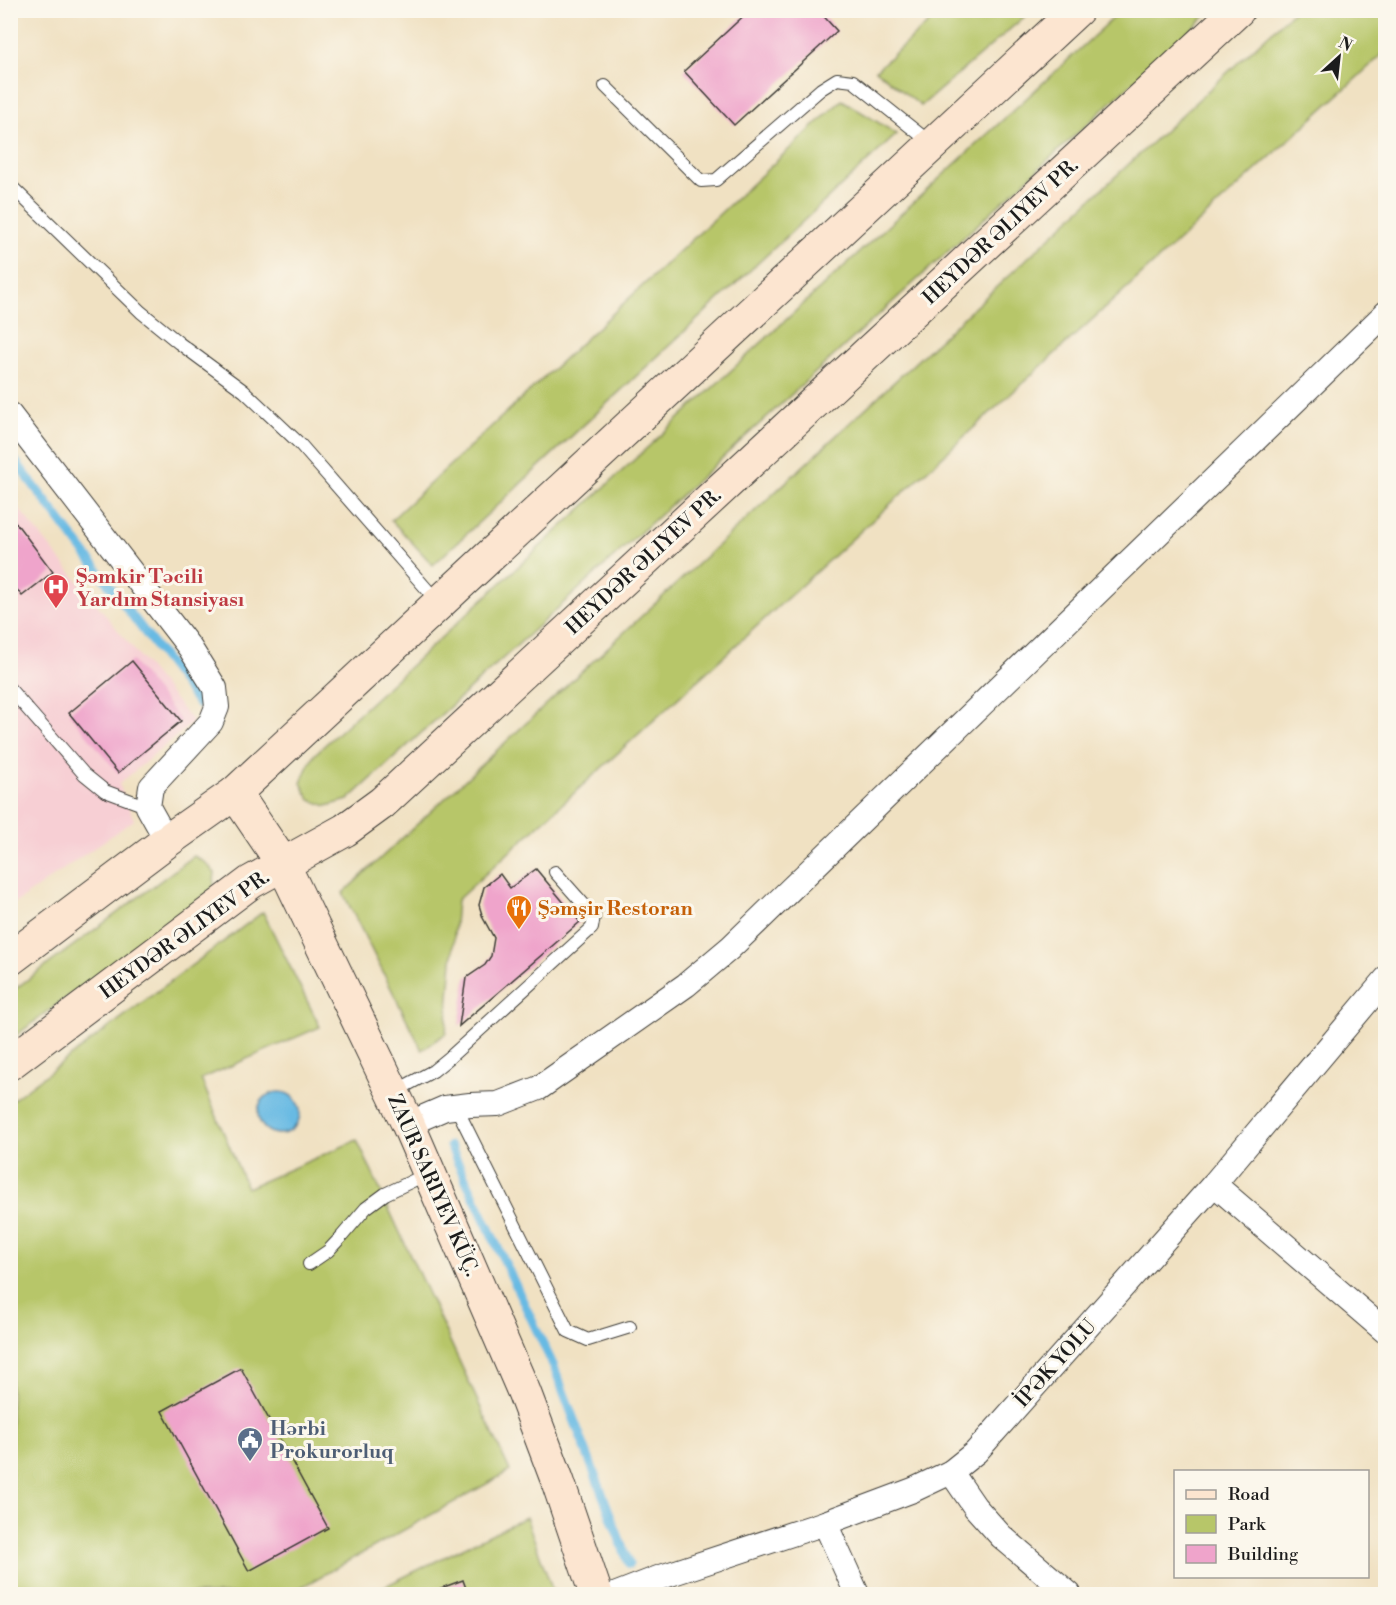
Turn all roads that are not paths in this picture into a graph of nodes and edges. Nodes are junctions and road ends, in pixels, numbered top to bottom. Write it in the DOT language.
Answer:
graph roads {
  1 [pos="1077,10"];
  2 [pos="1238,10"];
  3 [pos="605,86"];
  4 [pos="933,144"];
  5 [pos="10,185"];
  6 [pos="1386,313"];
  7 [pos="10,414"];
  8 [pos="438,603"];
  9 [pos="10,689"];
  10 [pos="235,794"];
  11 [pos="148,807"];
  12 [pos="167,841"];
  13 [pos="283,864"];
  14 [pos="555,872"];
  15 [pos="10,959"];
  16 [pos="1386,979"];
  17 [pos="10,1062"];
  18 [pos="393,1092"];
  19 [pos="456,1107"];
  20 [pos="408,1124"];
  21 [pos="428,1173"];
  22 [pos="1214,1184"];
  23 [pos="309,1264"];
  24 [pos="630,1327"];
  25 [pos="1386,1332"];
  26 [pos="951,1472"];
  27 [pos="825,1523"];
  28 [pos="661,1586"];
  29 [pos="596,1594"];
  30 [pos="617,1594"];
  31 [pos="857,1594"];
  32 [pos="1069,1594"];
  1 -- 4 [label="main road"];
  2 -- 13 [label="main road, HEYDƏR ƏLIYEV PR."];
  3 -- 4 [label="lane"];
  4 -- 8 [label="main road"];
  5 -- 8 [label="lane"];
  6 -- 19 [label="street"];
  7 -- 11 [label="street"];
  8 -- 10 [label="main road"];
  9 -- 11 [label="lane"];
  10 -- 12 [label="main road"];
  10 -- 13 [label="main road"];
  11 -- 12 [label="street"];
  12 -- 15 [label="main road"];
  13 -- 17 [label="main road, HEYDƏR ƏLIYEV PR."];
  13 -- 18 [label="main road"];
  14 -- 18 [label="lane"];
  16 -- 22 [label="street, İPƏK YOLU"];
  18 -- 20 [label="main road"];
  19 -- 20 [label="street"];
  19 -- 24 [label="lane"];
  20 -- 21 [label="main road"];
  21 -- 23 [label="lane"];
  21 -- 29 [label="main road"];
  22 -- 25 [label="street"];
  22 -- 26 [label="street, İPƏK YOLU"];
  26 -- 27 [label="street, İPƏK YOLU"];
  26 -- 32 [label="street"];
  27 -- 28 [label="street, İPƏK YOLU"];
  27 -- 31 [label="street"];
  28 -- 30 [label="street, İPƏK YOLU"];
}
